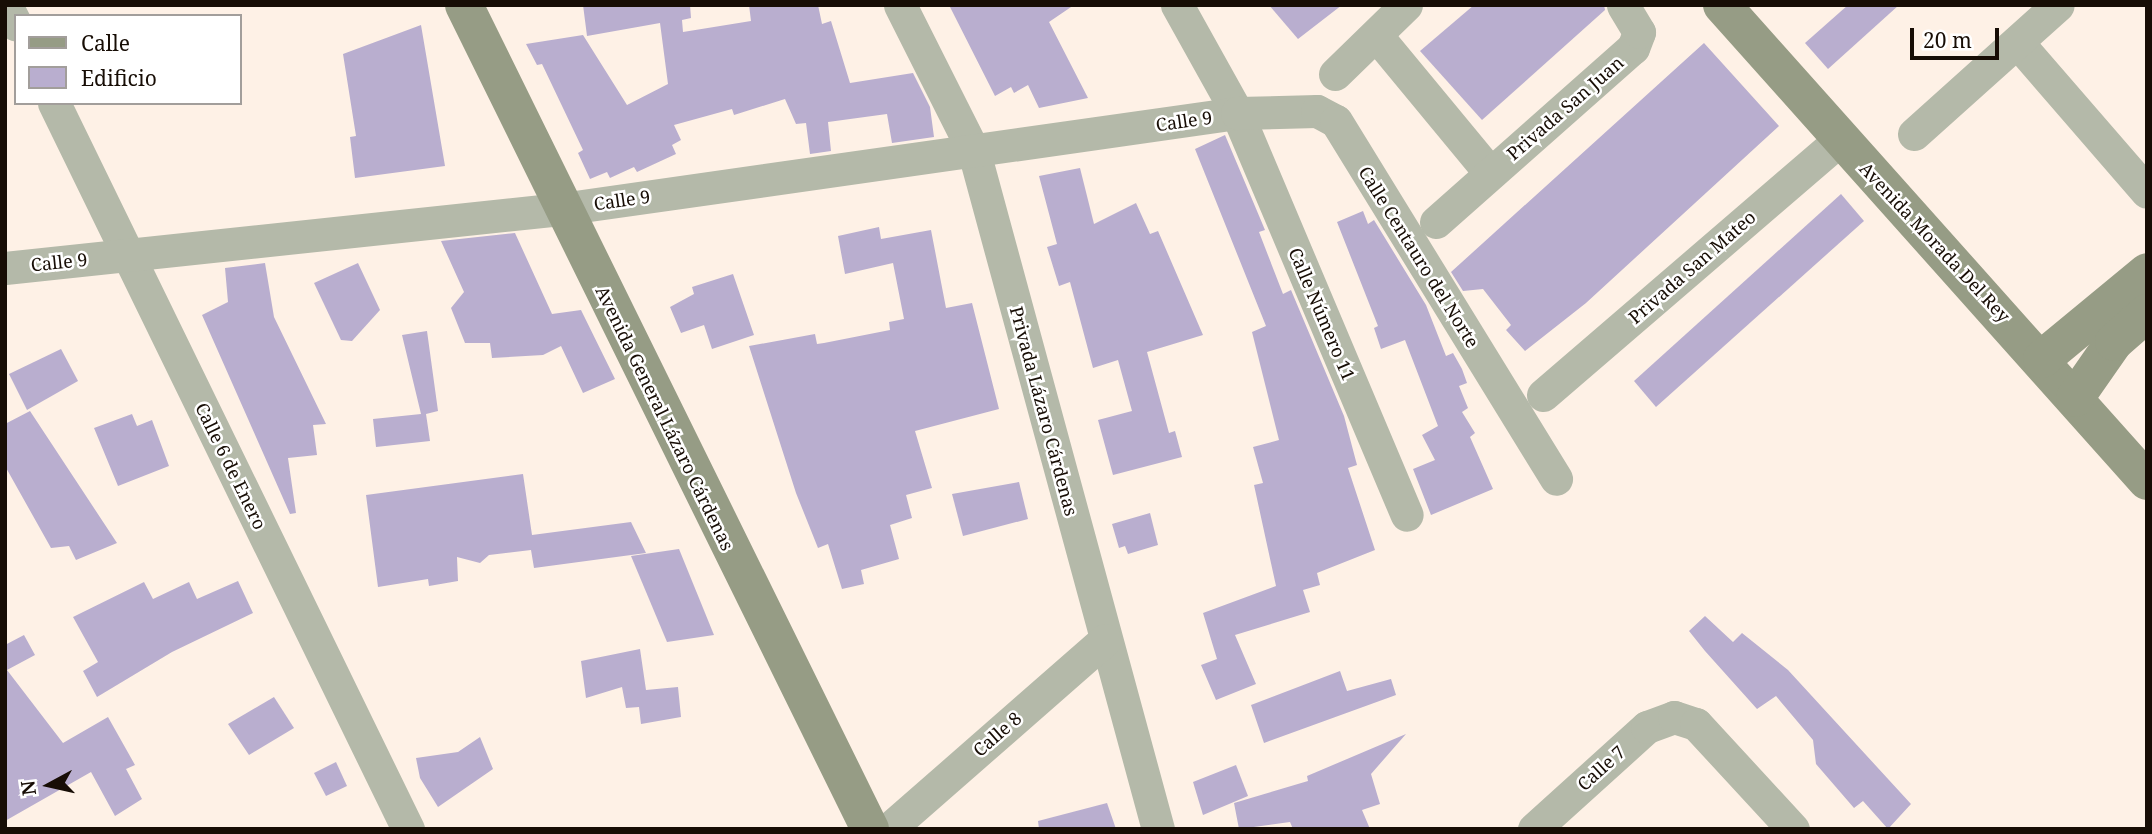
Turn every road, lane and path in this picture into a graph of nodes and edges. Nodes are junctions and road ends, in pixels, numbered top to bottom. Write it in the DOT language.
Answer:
graph roads {
  1 [pos="6,5"];
  2 [pos="464,5"];
  3 [pos="900,5"];
  4 [pos="1177,5"];
  5 [pos="1406,5"];
  6 [pos="1623,5"];
  7 [pos="1722,5"];
  8 [pos="2059,5"];
  9 [pos="14,21"];
  10 [pos="1376,35"];
  11 [pos="2017,42"];
  12 [pos="1335,74"];
  13 [pos="55,105"];
  14 [pos="1237,113"];
  15 [pos="1914,134"];
  16 [pos="1840,139"];
  17 [pos="974,152"];
  18 [pos="1490,173"];
  19 [pos="2147,192"];
  20 [pos="561,209"];
  21 [pos="1436,222"];
  22 [pos="127,254"];
  23 [pos="5,268"];
  24 [pos="2147,272"];
  25 [pos="2147,313"];
  26 [pos="2042,359"];
  27 [pos="1543,395"];
  28 [pos="2075,398"];
  29 [pos="1556,479"];
  30 [pos="2147,481"];
  31 [pos="1407,515"];
  32 [pos="1105,640"];
  33 [pos="408,829"];
  34 [pos="870,829"];
  35 [pos="889,829"];
  36 [pos="1158,829"];
  37 [pos="1534,829"];
  38 [pos="1793,829"];
  1 -- 9 [label="street"];
  2 -- 20 [label="main road, Avenida General Lázaro Cárdenas"];
  3 -- 17 [label="street, Privada Lázaro Cárdenas"];
  4 -- 14 [label="street, Calle Número 11"];
  5 -- 10 [label="street"];
  6 -- 18 [label="street, Privada San Juan"];
  7 -- 16 [label="main road, Avenida Morada Del Rey"];
  8 -- 11 [label="street"];
  10 -- 12 [label="street"];
  10 -- 18 [label="street, Privada San Juan"];
  11 -- 15 [label="street"];
  11 -- 19 [label="street"];
  13 -- 22 [label="street, Calle 6 de Enero"];
  14 -- 17 [label="street, Calle 9"];
  14 -- 29 [label="street, Calle Centauro del Norte"];
  14 -- 31 [label="street, Calle Número 11"];
  16 -- 26 [label="main road, Avenida Morada Del Rey"];
  16 -- 27 [label="street, Privada San Mateo"];
  17 -- 20 [label="street, Calle 9"];
  17 -- 32 [label="street, Privada Lázaro Cárdenas"];
  18 -- 21 [label="street, Privada San Juan"];
  20 -- 22 [label="street, Calle 9"];
  20 -- 34 [label="main road, Avenida General Lázaro Cárdenas"];
  22 -- 23 [label="street, Calle 9"];
  22 -- 33 [label="street, Calle 6 de Enero"];
  24 -- 26 [label="main road"];
  25 -- 28 [label="main road"];
  26 -- 28 [label="main road, Avenida Morada Del Rey"];
  28 -- 30 [label="main road, Avenida Morada Del Rey"];
  32 -- 35 [label="street, Calle 8"];
  32 -- 36 [label="street, Privada Lázaro Cárdenas"];
  37 -- 38 [label="street, Calle 7"];
}
